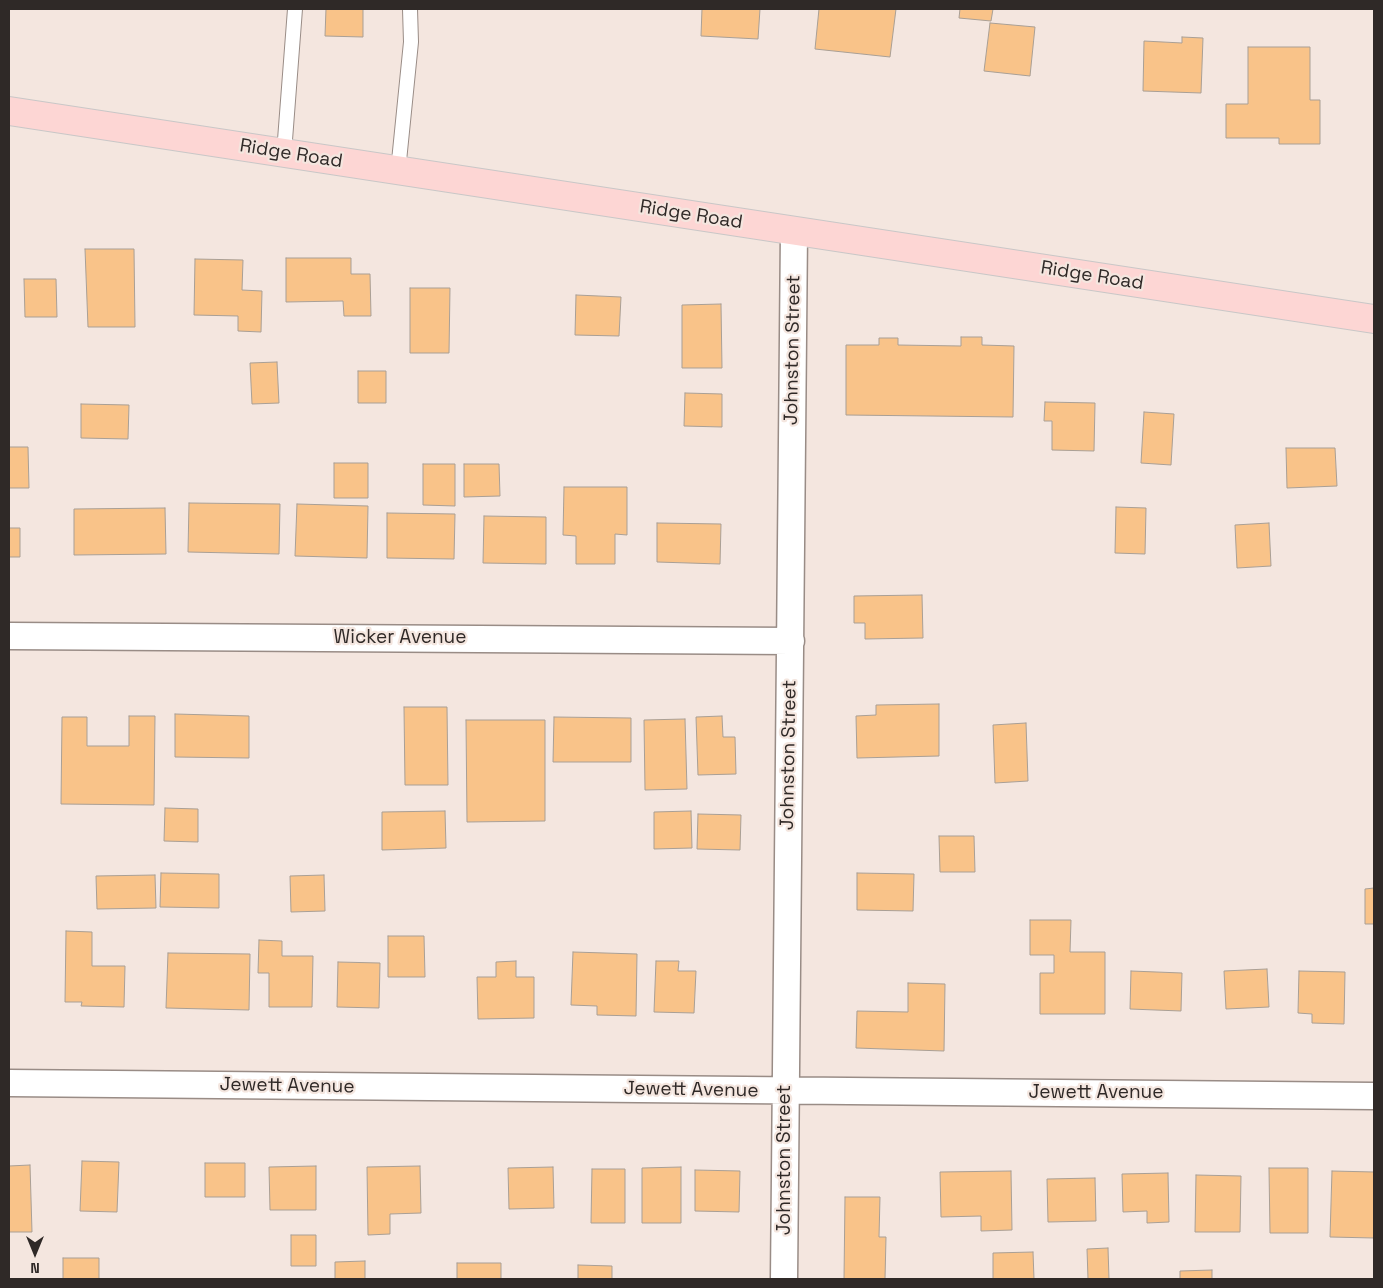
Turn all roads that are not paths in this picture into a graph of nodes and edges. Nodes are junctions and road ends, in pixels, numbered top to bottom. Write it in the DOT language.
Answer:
graph roads {
  1 [pos="295,9"];
  2 [pos="410,9"];
  3 [pos="9,112"];
  4 [pos="284,153"];
  5 [pos="398,171"];
  6 [pos="794,231"];
  7 [pos="1374,319"];
  8 [pos="9,636"];
  9 [pos="791,641"];
  10 [pos="9,1083"];
  11 [pos="785,1090"];
  12 [pos="1374,1096"];
  13 [pos="784,1279"];
  1 -- 4 [label="lane"];
  2 -- 5 [label="lane"];
  3 -- 4 [label="main road, Ridge Road"];
  4 -- 5 [label="main road, Ridge Road"];
  5 -- 6 [label="main road, Ridge Road"];
  6 -- 7 [label="main road, Ridge Road"];
  6 -- 9 [label="street, Johnston Street"];
  8 -- 9 [label="street, Wicker Avenue"];
  9 -- 11 [label="street, Johnston Street"];
  10 -- 11 [label="street, Jewett Avenue"];
  11 -- 12 [label="street, Jewett Avenue"];
  11 -- 13 [label="street, Johnston Street"];
}
